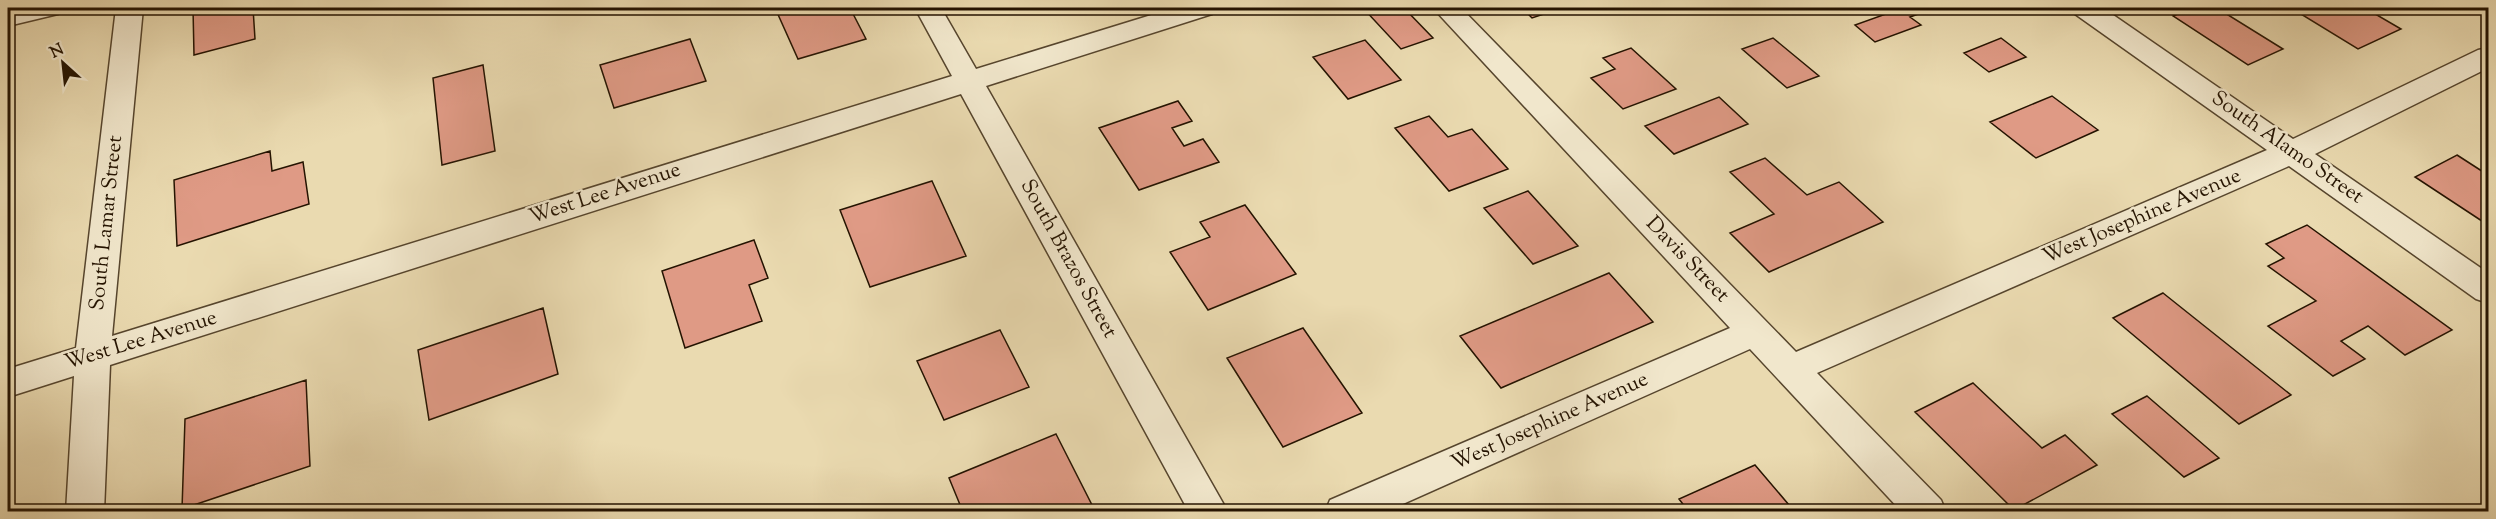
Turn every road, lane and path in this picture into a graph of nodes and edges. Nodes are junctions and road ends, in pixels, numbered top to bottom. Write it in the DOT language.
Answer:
graph roads {
  1 [pos="48,8"];
  2 [pos="129,8"];
  3 [pos="928,8"];
  4 [pos="1202,8"];
  5 [pos="1446,8"];
  6 [pos="2085,8"];
  7 [pos="8,17"];
  8 [pos="2488,57"];
  9 [pos="968,79"];
  10 [pos="2292,152"];
  11 [pos="2488,290"];
  12 [pos="1756,332"];
  13 [pos="93,356"];
  14 [pos="1791,369"];
  15 [pos="8,382"];
  16 [pos="85,512"];
  17 [pos="1209,512"];
  18 [pos="1344,512"];
  19 [pos="1928,512"];
  1 -- 7 [label="street"];
  2 -- 13 [label="street, South Lamar Street"];
  3 -- 9 [label="street, South Brazos Street"];
  4 -- 9 [label="street, West Lee Avenue"];
  5 -- 12 [label="street, Davis Street"];
  6 -- 10 [label="street, South Alamo Street"];
  8 -- 10 [label="street, West Josephine Avenue"];
  9 -- 13 [label="street, West Lee Avenue"];
  9 -- 17 [label="street, South Brazos Street"];
  10 -- 11 [label="street, South Alamo Street"];
  10 -- 14 [label="street, West Josephine Avenue"];
  12 -- 14 [label="street, Davis Street"];
  12 -- 18 [label="street, West Josephine Avenue"];
  13 -- 15 [label="street, West Lee Avenue"];
  13 -- 16 [label="street, South Lamar Street"];
  14 -- 19 [label="street, Davis Street"];
}
